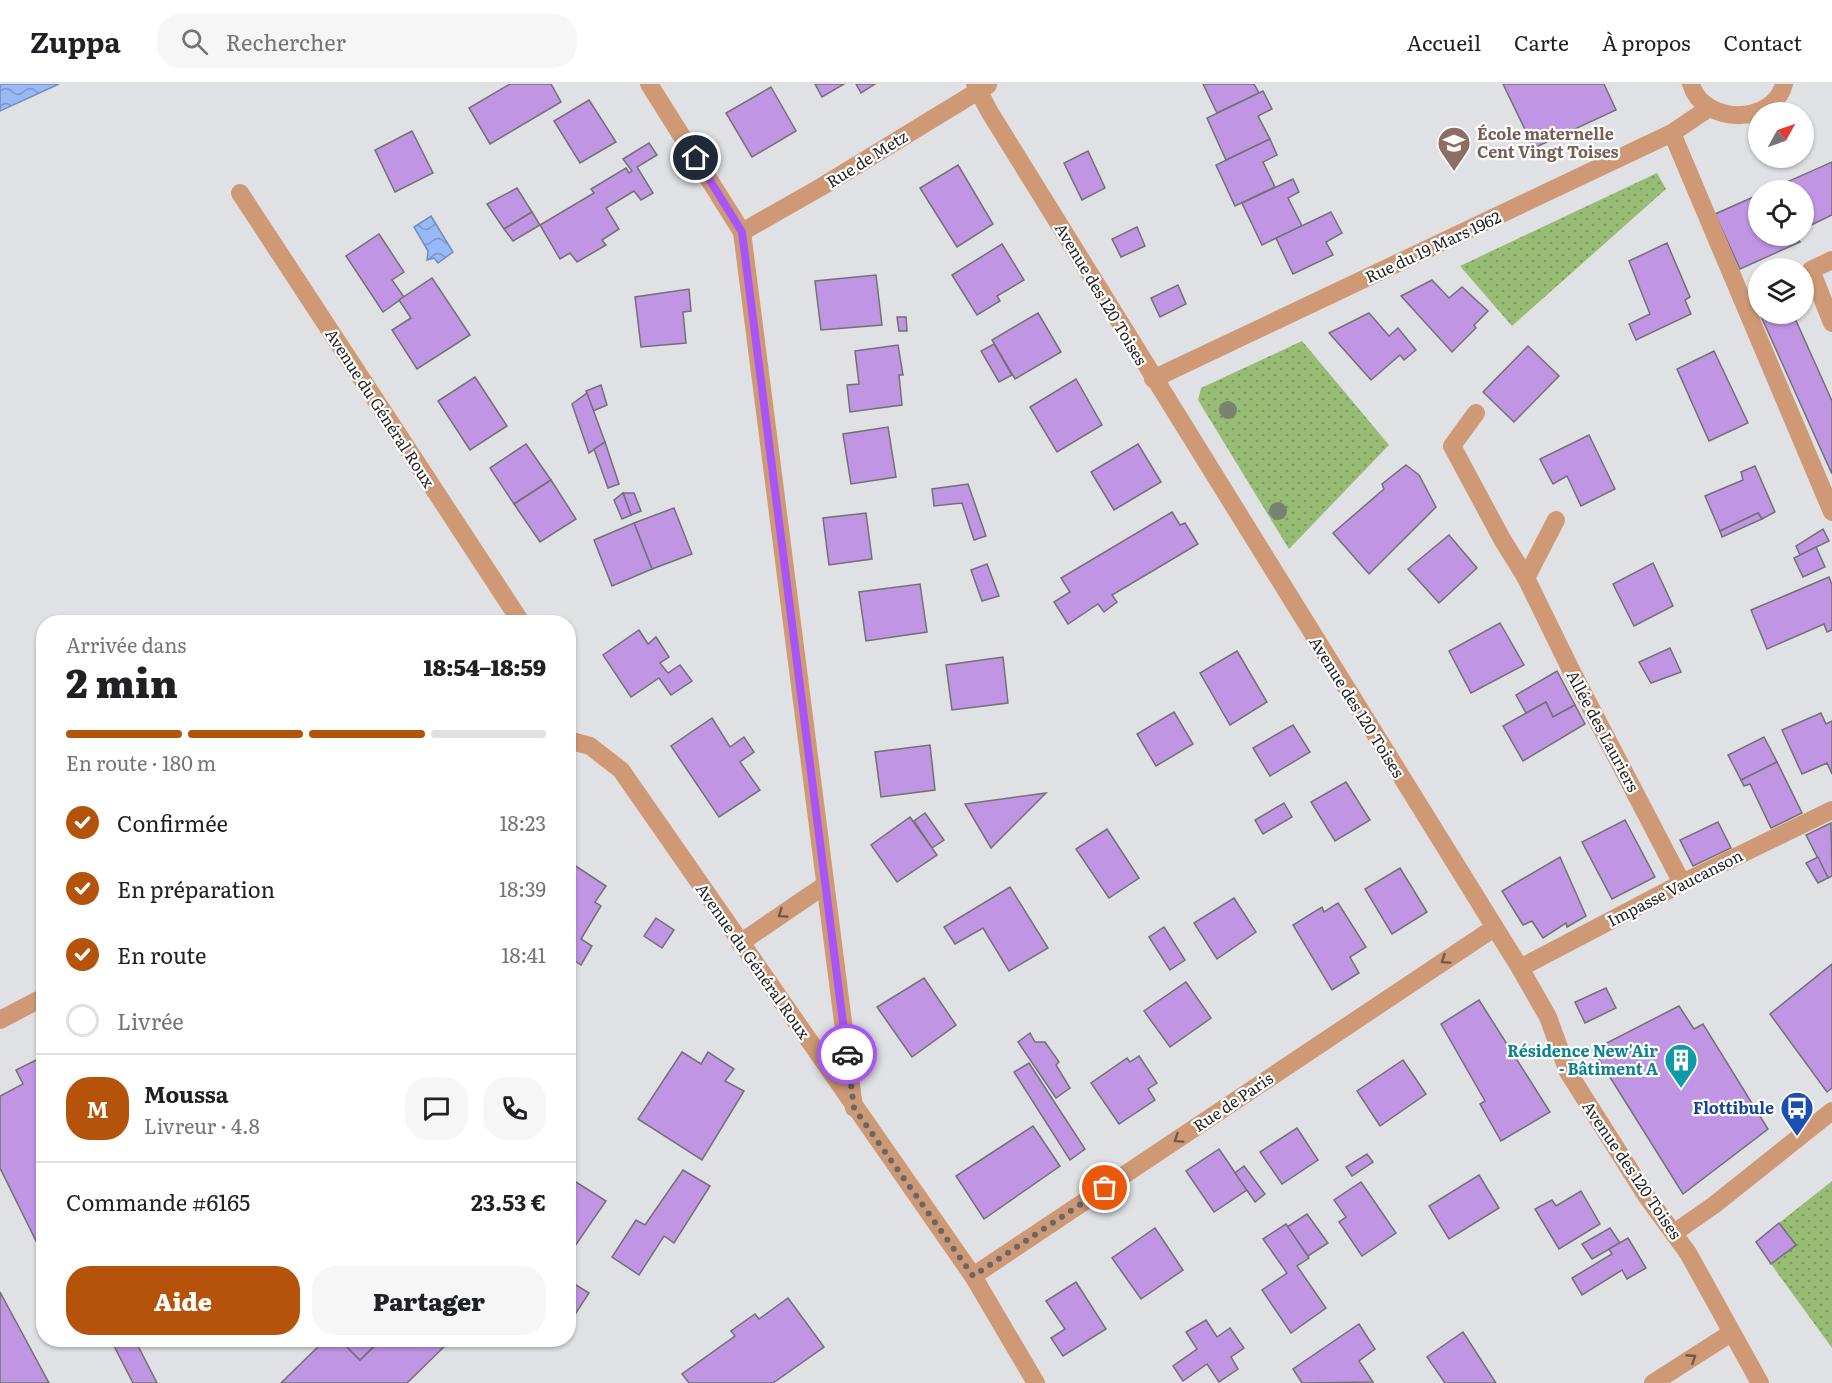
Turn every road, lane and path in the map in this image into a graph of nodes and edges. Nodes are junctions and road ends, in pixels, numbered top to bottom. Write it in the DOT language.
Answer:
graph roads {
  1 [pos="649,84"];
  2 [pos="1691,84"];
  3 [pos="1784,84"];
  4 [pos="981,85"];
  5 [pos="1709,108"];
  6 [pos="1672,133"];
  7 [pos="240,193"];
  8 [pos="742,232"];
  9 [pos="1832,260"];
  10 [pos="1832,323"];
  11 [pos="1153,379"];
  12 [pos="1476,414"];
  13 [pos="1832,512"];
  14 [pos="1556,520"];
  15 [pos="1526,578"];
  16 [pos="516,615"];
  17 [pos="576,742"];
  18 [pos="1832,810"];
  19 [pos="1682,883"];
  20 [pos="825,885"];
  21 [pos="1494,928"];
  22 [pos="740,943"];
  23 [pos="1520,968"];
  24 [pos="36,1001"];
  25 [pos="0,1020"];
  26 [pos="854,1108"];
  27 [pos="1832,1111"];
  28 [pos="1674,1233"];
  29 [pos="973,1276"];
  30 [pos="1731,1333"];
  31 [pos="1036,1383"];
  32 [pos="1653,1383"];
  33 [pos="1760,1383"];
  34 [pos="1771,1383"];
  1 -- 8 [label="street"];
  2 -- 5 [label="street"];
  3 -- 5 [label="street"];
  4 -- 8 [label="street, Rue de Metz"];
  4 -- 11 [label="street, Avenue des 120 Toises"];
  5 -- 6 [label="street, Rue du 19 Mars 1962"];
  6 -- 11 [label="street, Rue du 19 Mars 1962"];
  6 -- 13 [label="street"];
  7 -- 16 [label="street, Avenue du Général Roux"];
  8 -- 20 [label="street"];
  9 -- 10 [label="street"];
  11 -- 21 [label="street, Avenue des 120 Toises"];
  12 -- 15 [label="street, Allée des Lauriers"];
  14 -- 15 [label="street"];
  15 -- 19 [label="street, Allée des Lauriers"];
  17 -- 22 [label="street, Avenue du Général Roux"];
  18 -- 19 [label="street, Impasse Vaucanson"];
  19 -- 23 [label="street, Impasse Vaucanson"];
  20 -- 22 [label="street, one-way"];
  20 -- 26 [label="street"];
  21 -- 23 [label="street, Avenue des 120 Toises"];
  21 -- 29 [label="street, Rue de Paris, one-way"];
  22 -- 26 [label="street, Avenue du Général Roux"];
  23 -- 28 [label="street, Avenue des 120 Toises"];
  24 -- 25 [label="street"];
  26 -- 29 [label="street, Avenue du Général Roux"];
  27 -- 28 [label="street"];
  28 -- 30 [label="street, Avenue des 120 Toises"];
  29 -- 31 [label="street, Avenue du Général Roux"];
  32 -- 30 [label="street, one-way"];
  30 -- 33 [label="street, Avenue des 120 Toises"];
  30 -- 34 [label="street, Avenue des 120 Toises"];
}
